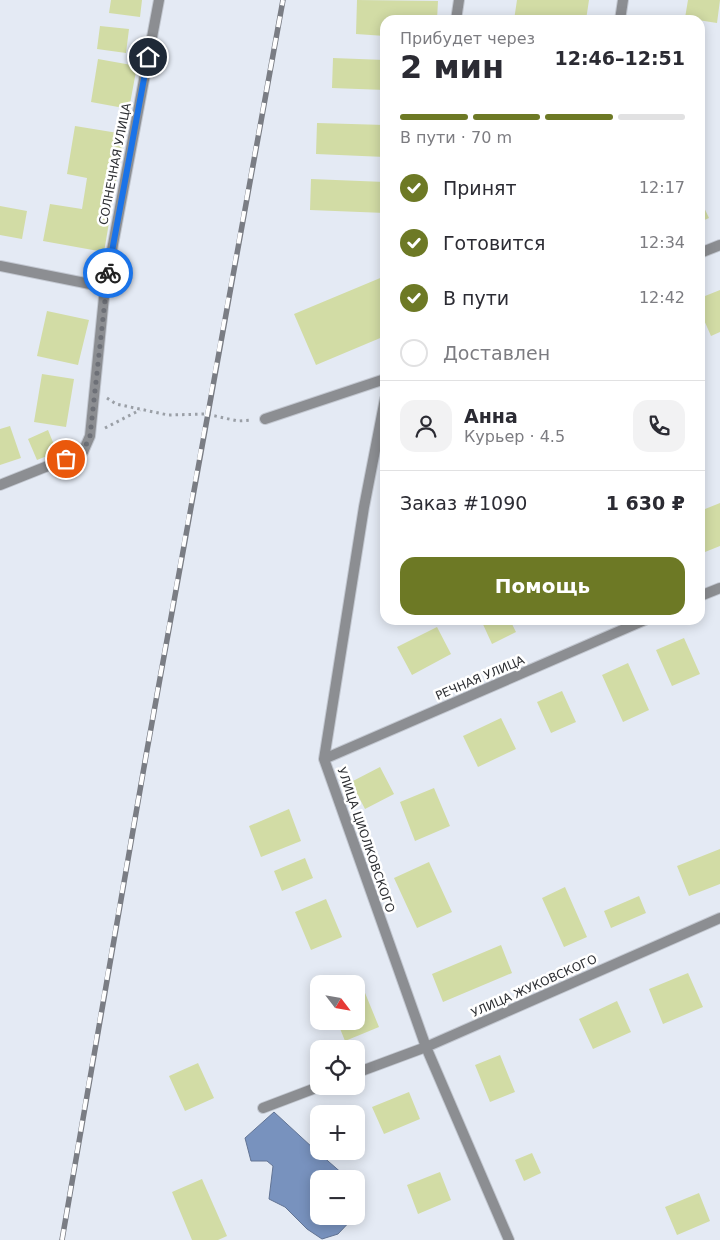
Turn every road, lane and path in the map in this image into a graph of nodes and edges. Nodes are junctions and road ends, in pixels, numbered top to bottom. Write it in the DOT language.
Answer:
graph roads {
  1 [pos="159,0"];
  2 [pos="459,0"];
  3 [pos="623,0"];
  4 [pos="457,15"];
  5 [pos="621,15"];
  6 [pos="720,245"];
  7 [pos="705,251"];
  8 [pos="0,266"];
  9 [pos="105,287"];
  10 [pos="380,381"];
  11 [pos="116,404"];
  12 [pos="140,410"];
  13 [pos="265,419"];
  14 [pos="380,425"];
  15 [pos="90,436"];
  16 [pos="0,485"];
  17 [pos="720,588"];
  18 [pos="705,594"];
  19 [pos="633,625"];
  20 [pos="324,759"];
  21 [pos="720,918"];
  22 [pos="426,1047"];
  23 [pos="365,1070"];
  24 [pos="310,1090"];
  25 [pos="263,1108"];
  26 [pos="509,1240"];
  1 -- 9 [label="street, СОЛНЕЧНАЯ УЛИЦА"];
  2 -- 4 [label="street"];
  3 -- 5 [label="street"];
  6 -- 7 [label="street"];
  8 -- 9 [label="street"];
  9 -- 15 [label="street, СОЛНЕЧНАЯ УЛИЦА"];
  10 -- 13 [label="street"];
  11 -- 12 [label="path"];
  12 -- 13 [label="path"];
  12 -- 15 [label="path"];
  14 -- 20 [label="street, УЛИЦА ЦИОЛКОВСКОГО"];
  15 -- 16 [label="street"];
  17 -- 18 [label="street"];
  19 -- 20 [label="street, РЕЧНАЯ УЛИЦА"];
  20 -- 22 [label="street, УЛИЦА ЦИОЛКОВСКОГО"];
  21 -- 22 [label="street, УЛИЦА ЖУКОВСКОГО"];
  22 -- 23 [label="street, УЛИЦА ЖУКОВСКОГО"];
  22 -- 26 [label="street, УЛИЦА ЦИОЛКОВСКОГО"];
  24 -- 25 [label="street"];
}
